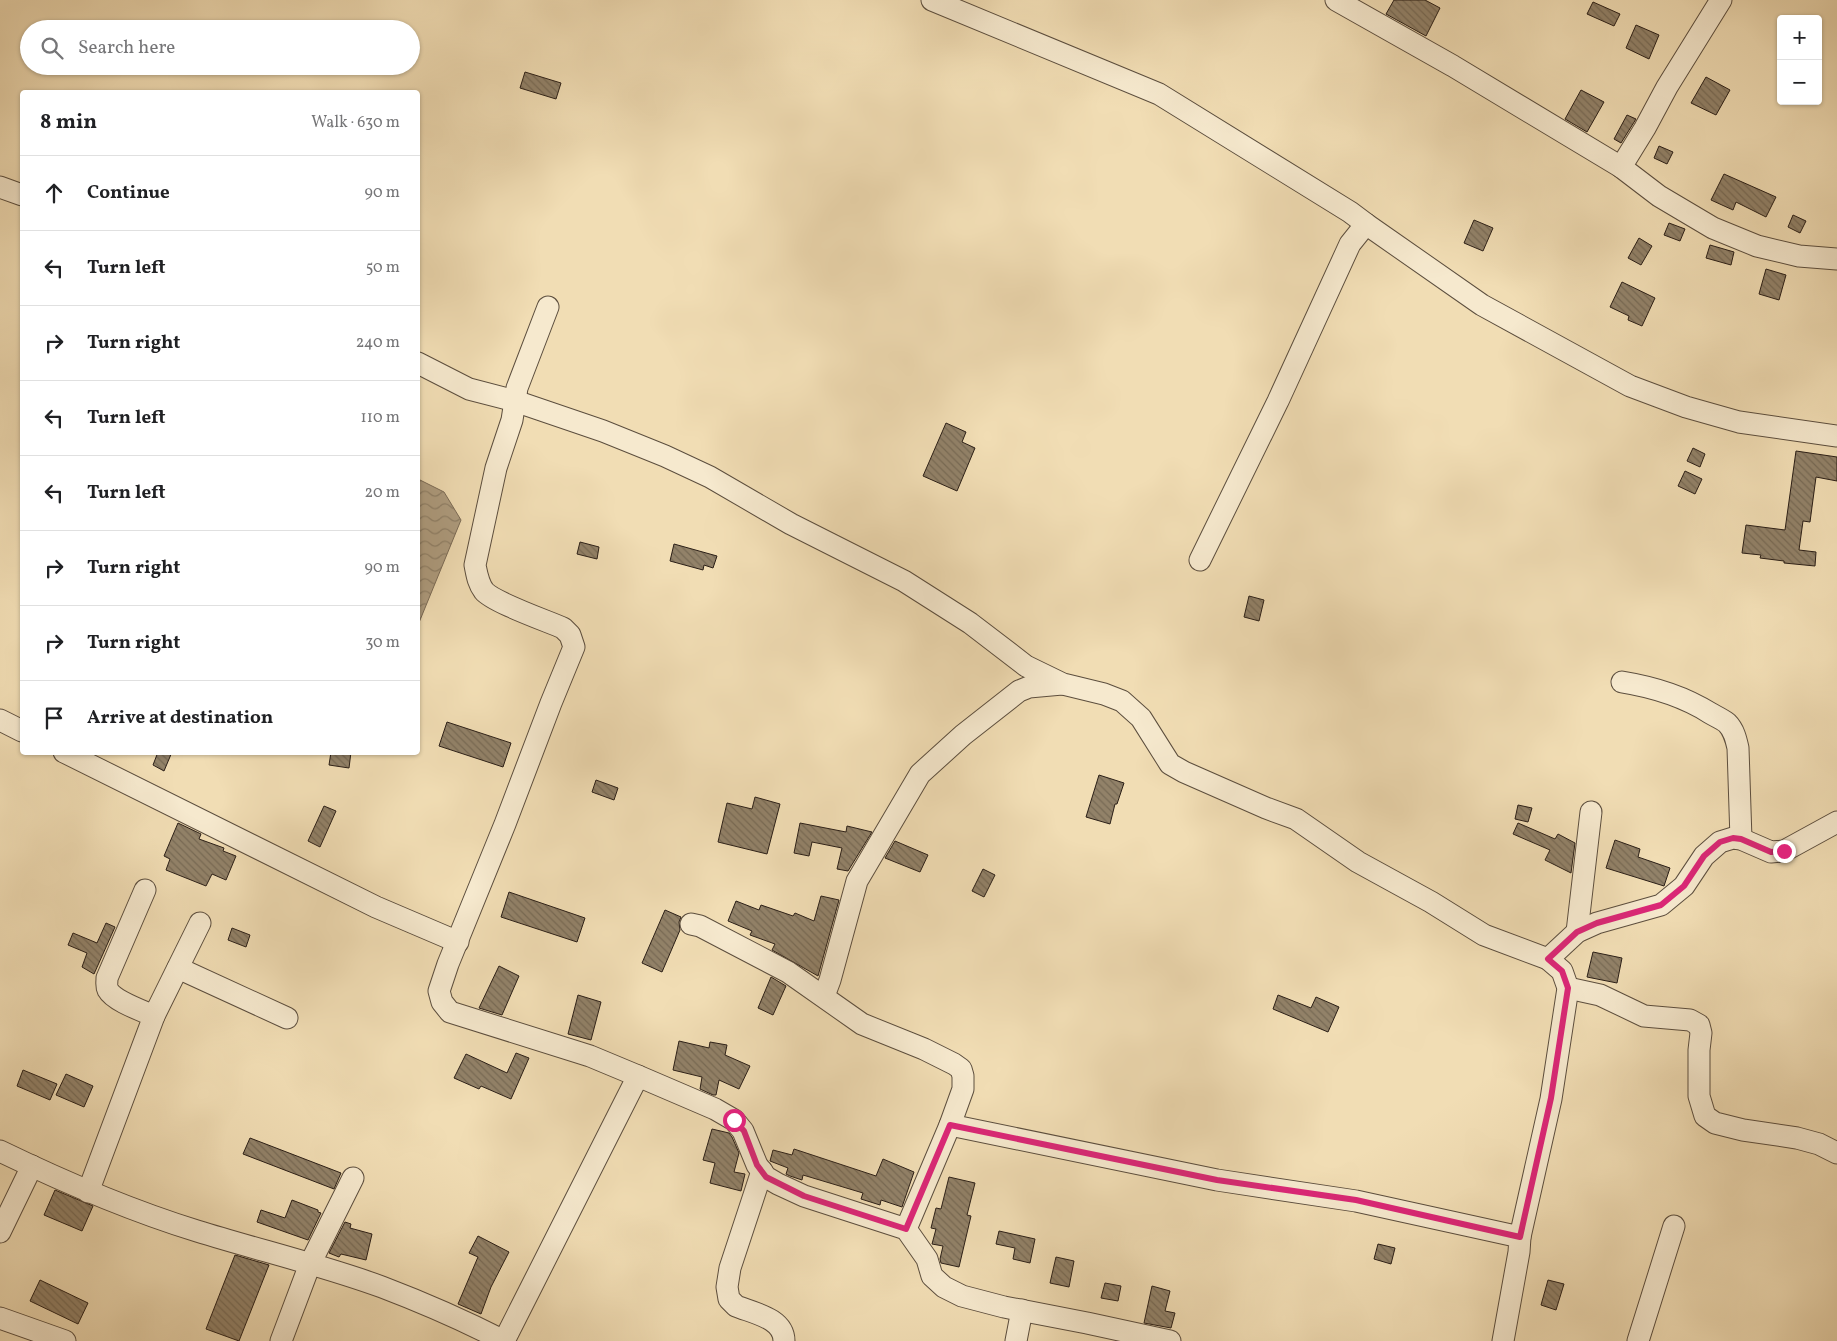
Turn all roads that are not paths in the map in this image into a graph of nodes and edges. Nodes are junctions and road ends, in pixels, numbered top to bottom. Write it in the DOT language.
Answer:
graph roads {
  1 [pos="932,0"];
  2 [pos="1336,0"];
  3 [pos="1721,0"];
  4 [pos="1621,167"];
  5 [pos="0,187"];
  6 [pos="20,194"];
  7 [pos="1366,224"];
  8 [pos="1837,259"];
  9 [pos="548,307"];
  10 [pos="420,364"];
  11 [pos="515,401"];
  12 [pos="1837,436"];
  13 [pos="1200,560"];
  14 [pos="1622,682"];
  15 [pos="1064,684"];
  16 [pos="0,720"];
  17 [pos="20,730"];
  18 [pos="70,755"];
  19 [pos="1591,812"];
  20 [pos="1837,822"];
  21 [pos="1741,839"];
  22 [pos="145,890"];
  23 [pos="200,923"];
  24 [pos="692,924"];
  25 [pos="1577,932"];
  26 [pos="458,942"];
  27 [pos="1548,959"];
  28 [pos="178,968"];
  29 [pos="1568,988"];
  30 [pos="824,996"];
  31 [pos="154,1016"];
  32 [pos="287,1018"];
  33 [pos="638,1076"];
  34 [pos="950,1125"];
  35 [pos="0,1151"];
  36 [pos="1837,1153"];
  37 [pos="32,1166"];
  38 [pos="762,1171"];
  39 [pos="353,1178"];
  40 [pos="88,1192"];
  41 [pos="1674,1226"];
  42 [pos="906,1229"];
  43 [pos="0,1232"];
  44 [pos="1520,1237"];
  45 [pos="310,1264"];
  46 [pos="1022,1310"];
  47 [pos="0,1318"];
  48 [pos="65,1341"];
  49 [pos="281,1341"];
  50 [pos="504,1341"];
  51 [pos="784,1341"];
  52 [pos="1016,1341"];
  53 [pos="1170,1341"];
  54 [pos="1503,1341"];
  55 [pos="1638,1341"];
  1 -- 7 [label="street"];
  2 -- 4 [label="street"];
  3 -- 4 [label="street"];
  4 -- 8 [label="street"];
  5 -- 6 [label="street"];
  7 -- 12 [label="street"];
  7 -- 13 [label="street"];
  9 -- 11 [label="street"];
  10 -- 11 [label="street"];
  11 -- 15 [label="street"];
  11 -- 26 [label="street"];
  14 -- 21 [label="street"];
  15 -- 27 [label="street"];
  15 -- 30 [label="street"];
  16 -- 17 [label="street"];
  18 -- 26 [label="street"];
  19 -- 25 [label="street"];
  20 -- 21 [label="street"];
  21 -- 25 [label="street"];
  22 -- 31 [label="street"];
  23 -- 28 [label="street"];
  24 -- 30 [label="street"];
  25 -- 27 [label="street"];
  26 -- 33 [label="street"];
  27 -- 29 [label="street"];
  28 -- 31 [label="street"];
  28 -- 32 [label="street"];
  29 -- 36 [label="street"];
  29 -- 44 [label="street"];
  30 -- 34 [label="street"];
  31 -- 40 [label="street"];
  33 -- 38 [label="street"];
  33 -- 50 [label="street"];
  34 -- 42 [label="street"];
  34 -- 44 [label="street"];
  35 -- 37 [label="street"];
  37 -- 40 [label="street"];
  37 -- 43 [label="street"];
  38 -- 42 [label="street"];
  38 -- 51 [label="street"];
  39 -- 45 [label="street"];
  40 -- 45 [label="street"];
  41 -- 55 [label="street"];
  42 -- 46 [label="street"];
  44 -- 54 [label="street"];
  45 -- 49 [label="street"];
  45 -- 50 [label="street"];
  46 -- 52 [label="street"];
  46 -- 53 [label="street"];
  47 -- 48 [label="street"];
}
